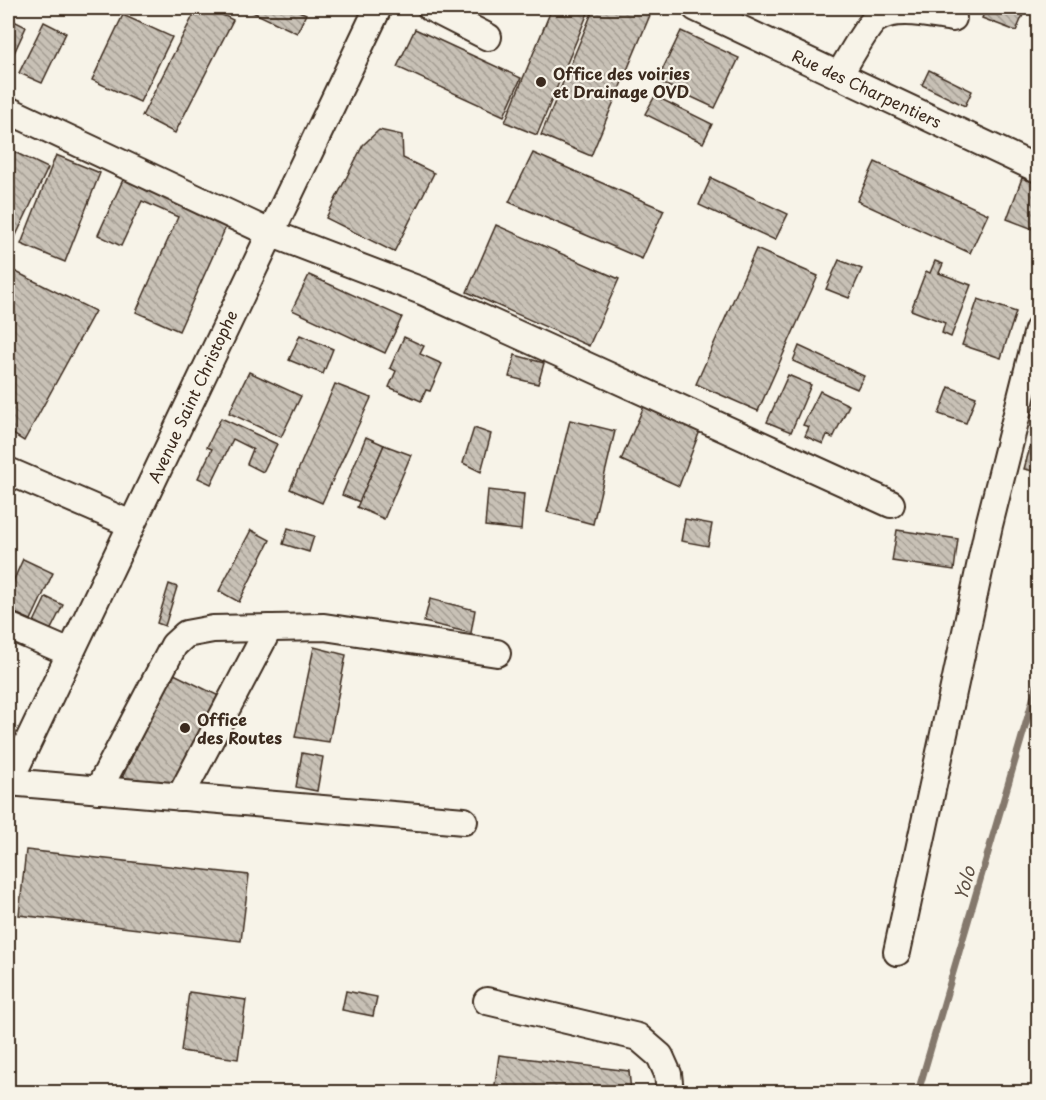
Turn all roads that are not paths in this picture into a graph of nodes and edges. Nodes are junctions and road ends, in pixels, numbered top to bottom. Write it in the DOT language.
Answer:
graph roads {
  1 [pos="378,8"];
  2 [pos="431,8"];
  3 [pos="696,8"];
  4 [pos="953,18"];
  5 [pos="488,37"];
  6 [pos="838,75"];
  7 [pos="8,110"];
  8 [pos="1038,169"];
  9 [pos="270,233"];
  10 [pos="1038,330"];
  11 [pos="8,471"];
  12 [pos="891,504"];
  13 [pos="131,524"];
  14 [pos="8,626"];
  15 [pos="269,628"];
  16 [pos="70,653"];
  17 [pos="497,653"];
  18 [pos="8,783"];
  19 [pos="98,790"];
  20 [pos="180,797"];
  21 [pos="464,821"];
  22 [pos="897,952"];
  23 [pos="487,1001"];
  24 [pos="670,1092"];
  1 -- 9 [label="street, Avenue Saint Christophe"];
  2 -- 5 [label="street"];
  3 -- 6 [label="street, Rue des Charpentiers"];
  4 -- 6 [label="street"];
  6 -- 8 [label="street, Rue des Charpentiers"];
  7 -- 9 [label="street"];
  9 -- 12 [label="street"];
  9 -- 13 [label="street, Avenue Saint Christophe"];
  10 -- 22 [label="street"];
  11 -- 13 [label="street"];
  13 -- 16 [label="street, Avenue Saint Christophe"];
  14 -- 16 [label="street"];
  15 -- 17 [label="street"];
  15 -- 19 [label="street"];
  15 -- 20 [label="street"];
  16 -- 18 [label="street, Avenue Saint Christophe"];
  18 -- 19 [label="street"];
  19 -- 20 [label="street"];
  20 -- 21 [label="street"];
  23 -- 24 [label="street"];
}
